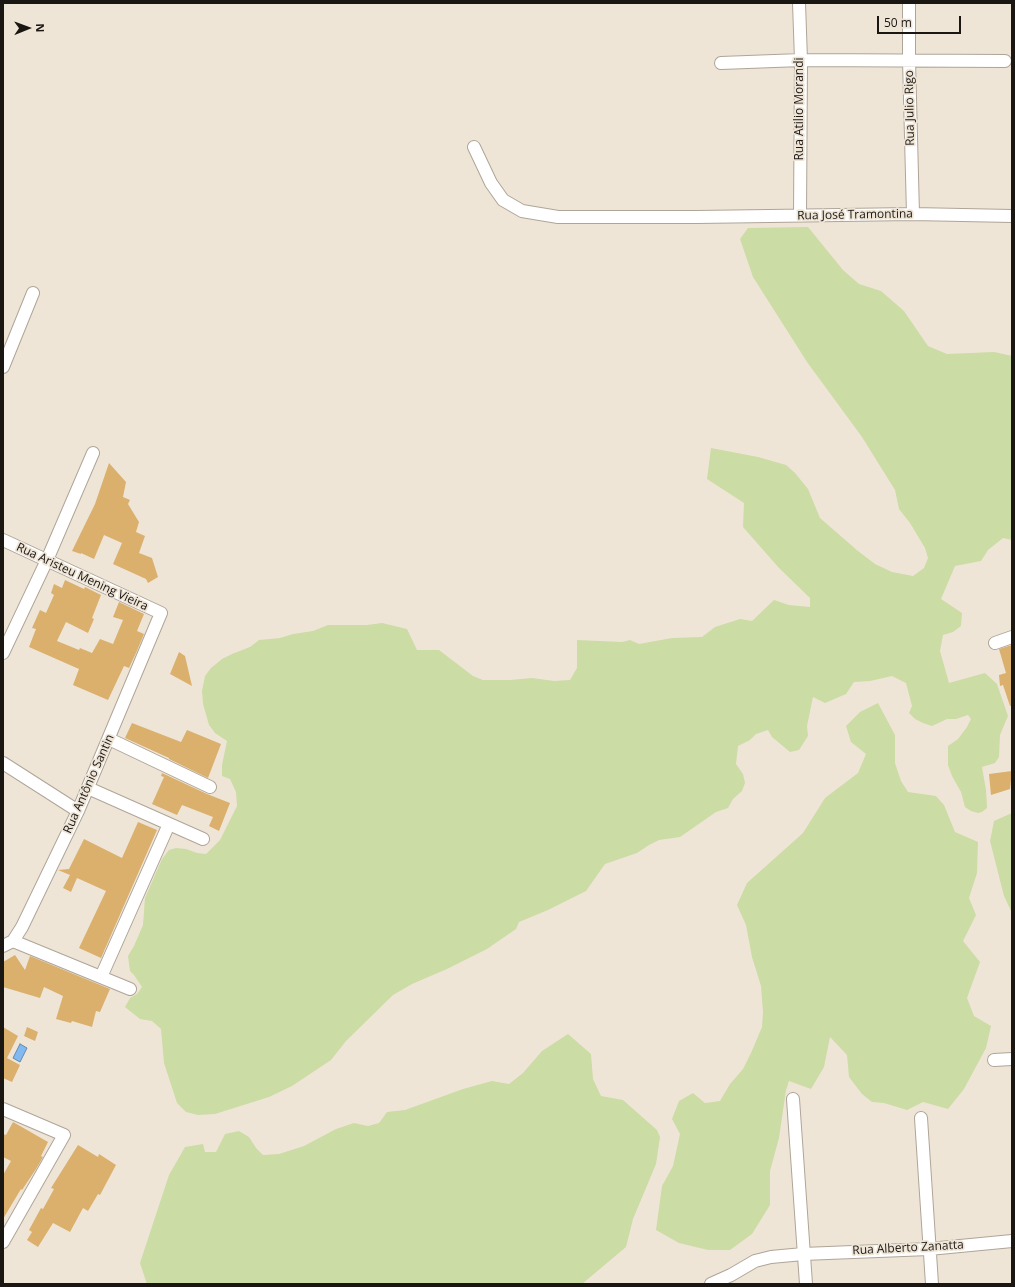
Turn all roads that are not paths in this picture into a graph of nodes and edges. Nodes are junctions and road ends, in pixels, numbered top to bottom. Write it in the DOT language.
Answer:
graph roads {
  1 [pos="799,3"];
  2 [pos="909,3"];
  3 [pos="800,60"];
  4 [pos="909,60"];
  5 [pos="1005,61"];
  6 [pos="721,62"];
  7 [pos="474,147"];
  8 [pos="913,214"];
  9 [pos="800,215"];
  10 [pos="1012,216"];
  11 [pos="33,293"];
  12 [pos="3,368"];
  13 [pos="93,453"];
  14 [pos="3,540"];
  15 [pos="47,560"];
  16 [pos="161,613"];
  17 [pos="1012,638"];
  18 [pos="995,643"];
  19 [pos="3,653"];
  20 [pos="109,739"];
  21 [pos="3,763"];
  22 [pos="210,787"];
  23 [pos="88,788"];
  24 [pos="78,811"];
  25 [pos="168,824"];
  26 [pos="203,839"];
  27 [pos="8,944"];
  28 [pos="101,977"];
  29 [pos="130,989"];
  30 [pos="1012,1059"];
  31 [pos="994,1060"];
  32 [pos="793,1099"];
  33 [pos="3,1109"];
  34 [pos="921,1118"];
  35 [pos="1012,1241"];
  36 [pos="3,1242"];
  37 [pos="929,1249"];
  38 [pos="803,1254"];
  39 [pos="711,1284"];
  40 [pos="806,1284"];
  41 [pos="932,1284"];
  1 -- 3 [label="street, Rua Atilio Morandi"];
  2 -- 4 [label="street, Rua Julio Rigo"];
  3 -- 4 [label="street"];
  3 -- 6 [label="street"];
  3 -- 9 [label="street, Rua Atilio Morandi"];
  4 -- 5 [label="street"];
  4 -- 8 [label="street, Rua Julio Rigo"];
  7 -- 9 [label="street, Rua José Tramontina"];
  8 -- 9 [label="street, Rua José Tramontina"];
  8 -- 10 [label="street, Rua José Tramontina"];
  11 -- 12 [label="street"];
  13 -- 15 [label="street"];
  14 -- 15 [label="street, Rua Aristeu Mening Vieira"];
  15 -- 16 [label="street, Rua Aristeu Mening Vieira"];
  15 -- 19 [label="street"];
  16 -- 20 [label="street, Rua Antônio Santin"];
  17 -- 18 [label="street"];
  20 -- 22 [label="street"];
  20 -- 23 [label="street, Rua Antônio Santin"];
  21 -- 24 [label="street"];
  23 -- 24 [label="street, Rua Antônio Santin"];
  23 -- 25 [label="street"];
  24 -- 27 [label="street, Rua Antônio Santin"];
  25 -- 26 [label="street"];
  25 -- 28 [label="street"];
  27 -- 28 [label="street"];
  28 -- 29 [label="street"];
  30 -- 31 [label="street"];
  32 -- 38 [label="street"];
  33 -- 36 [label="street"];
  34 -- 37 [label="street"];
  35 -- 37 [label="street, Rua Alberto Zanatta"];
  37 -- 38 [label="street, Rua Alberto Zanatta"];
  37 -- 41 [label="street"];
  38 -- 39 [label="street, Rua Alberto Zanatta"];
  38 -- 40 [label="street"];
}
